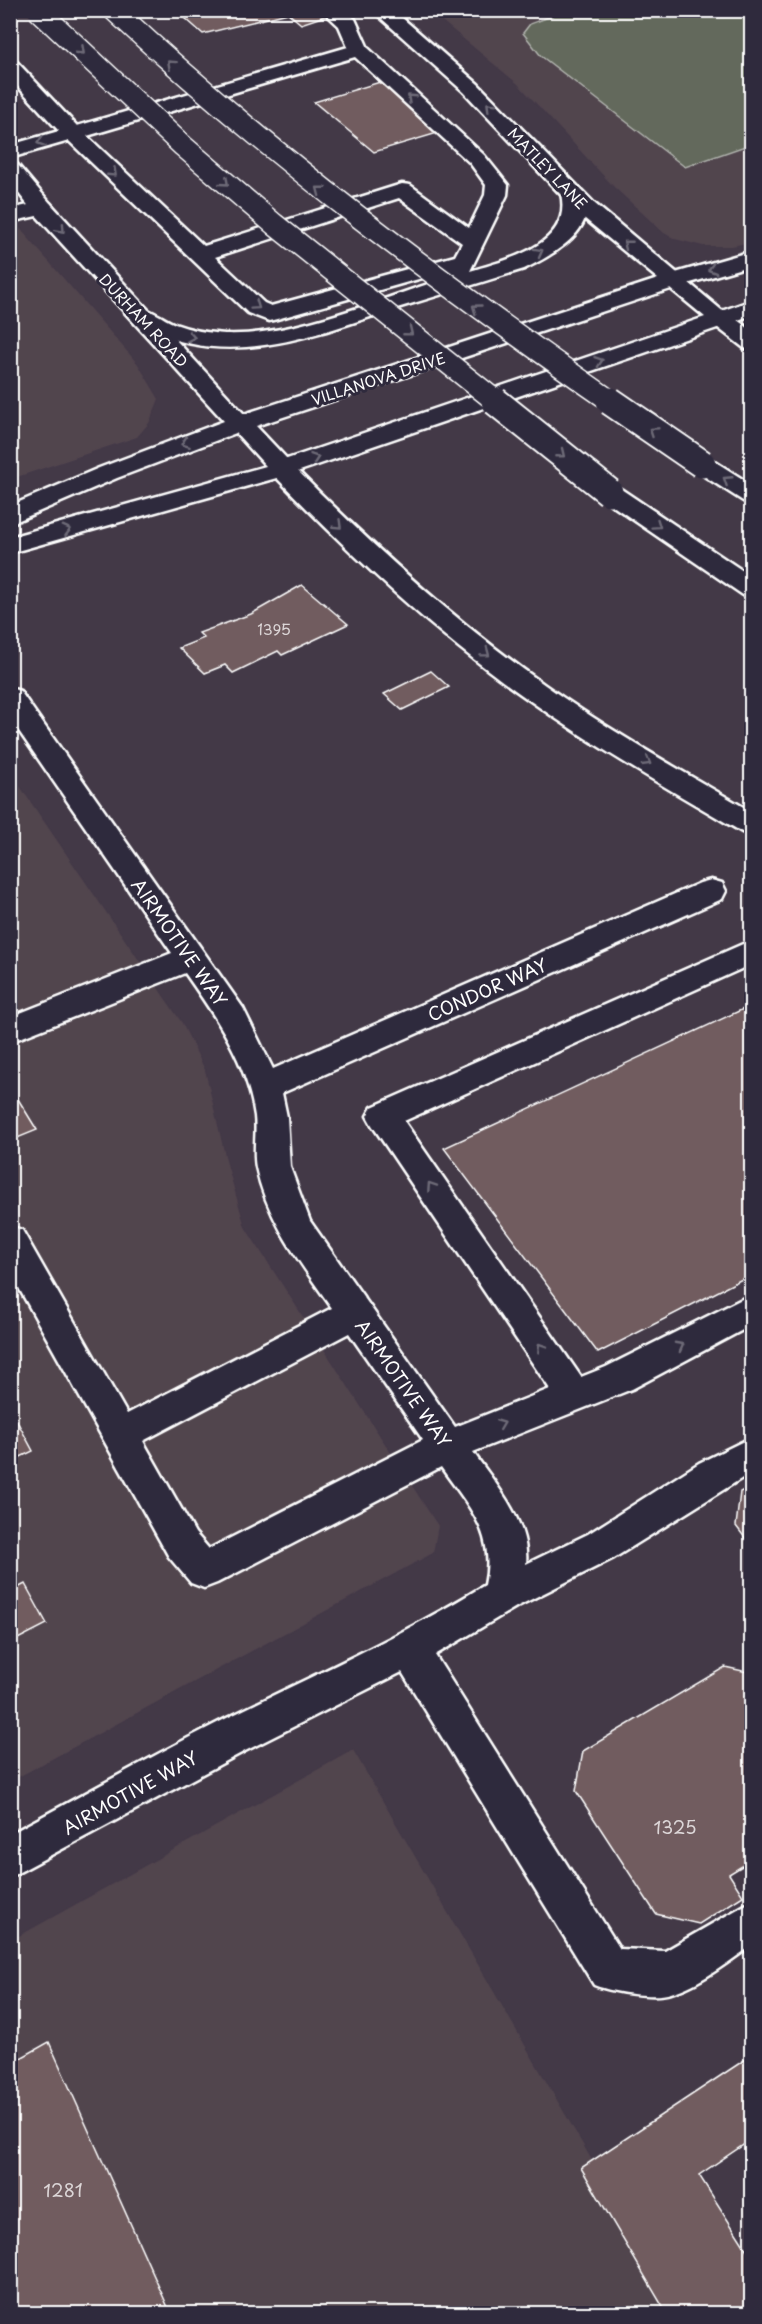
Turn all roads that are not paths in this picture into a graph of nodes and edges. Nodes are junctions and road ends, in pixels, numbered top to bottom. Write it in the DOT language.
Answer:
graph roads {
  1 [pos="38,10"];
  2 [pos="114,10"];
  3 [pos="332,10"];
  4 [pos="381,10"];
  5 [pos="358,50"];
  6 [pos="10,66"];
  7 [pos="71,132"];
  8 [pos="10,152"];
  9 [pos="10,168"];
  10 [pos="572,194"];
  11 [pos="42,208"];
  12 [pos="10,216"];
  13 [pos="469,251"];
  14 [pos="200,255"];
  15 [pos="752,258"];
  16 [pos="673,280"];
  17 [pos="453,284"];
  18 [pos="752,307"];
  19 [pos="138,314"];
  20 [pos="721,319"];
  21 [pos="752,344"];
  22 [pos="240,423"];
  23 [pos="282,469"];
  24 [pos="752,496"];
  25 [pos="10,516"];
  26 [pos="10,545"];
  27 [pos="752,589"];
  28 [pos="10,697"];
  29 [pos="752,825"];
  30 [pos="711,891"];
  31 [pos="752,951"];
  32 [pos="191,958"];
  33 [pos="10,1030"];
  34 [pos="264,1087"];
  35 [pos="10,1240"];
  36 [pos="752,1308"];
  37 [pos="355,1313"];
  38 [pos="574,1396"];
  39 [pos="120,1436"];
  40 [pos="447,1446"];
  41 [pos="752,1453"];
  42 [pos="502,1595"];
  43 [pos="410,1650"];
  44 [pos="10,1857"];
  45 [pos="752,1922"];
  1 -- 27 [label="main road, one-way, bridge"];
  24 -- 2 [label="main road, one-way, bridge"];
  3 -- 5 [label="main road"];
  10 -- 4 [label="main road, MATLEY LANE, one-way"];
  5 -- 7 [label="main road"];
  13 -- 5 [label="main road, one-way"];
  6 -- 7 [label="main road"];
  7 -- 8 [label="main road, one-way"];
  7 -- 14 [label="main road, one-way"];
  9 -- 11 [label="main road, DURHAM ROAD"];
  16 -- 10 [label="main road, MATLEY LANE, one-way"];
  17 -- 10 [label="main road, one-way"];
  11 -- 12 [label="main road"];
  11 -- 19 [label="main road, DURHAM ROAD, one-way"];
  14 -- 13 [label="main road, one-way"];
  13 -- 14 [label="main road"];
  13 -- 17 [label="main road"];
  15 -- 16 [label="main road, VILLANOVA DRIVE, one-way"];
  16 -- 20 [label="main road, MATLEY LANE"];
  16 -- 22 [label="main road, VILLANOVA DRIVE"];
  19 -- 17 [label="main road, one-way"];
  18 -- 20 [label="main road"];
  19 -- 22 [label="main road, DURHAM ROAD"];
  20 -- 21 [label="main road, MATLEY LANE"];
  23 -- 20 [label="main road, one-way"];
  22 -- 23 [label="main road, DURHAM ROAD"];
  22 -- 25 [label="main road, VILLANOVA DRIVE, one-way"];
  26 -- 23 [label="main road, one-way"];
  23 -- 29 [label="main road, DURHAM ROAD, one-way"];
  28 -- 32 [label="main road, AIRMOTIVE WAY"];
  30 -- 34 [label="main road, CONDOR WAY"];
  38 -- 31 [label="main road, one-way"];
  32 -- 33 [label="main road"];
  32 -- 34 [label="main road, AIRMOTIVE WAY"];
  34 -- 37 [label="main road, AIRMOTIVE WAY"];
  35 -- 39 [label="main road"];
  38 -- 36 [label="main road, one-way"];
  37 -- 39 [label="main road"];
  37 -- 40 [label="main road, AIRMOTIVE WAY"];
  40 -- 38 [label="main road, one-way"];
  39 -- 40 [label="main road"];
  40 -- 42 [label="main road, AIRMOTIVE WAY"];
  41 -- 42 [label="main road"];
  42 -- 43 [label="main road, AIRMOTIVE WAY"];
  43 -- 44 [label="main road, AIRMOTIVE WAY"];
  43 -- 45 [label="main road"];
}
